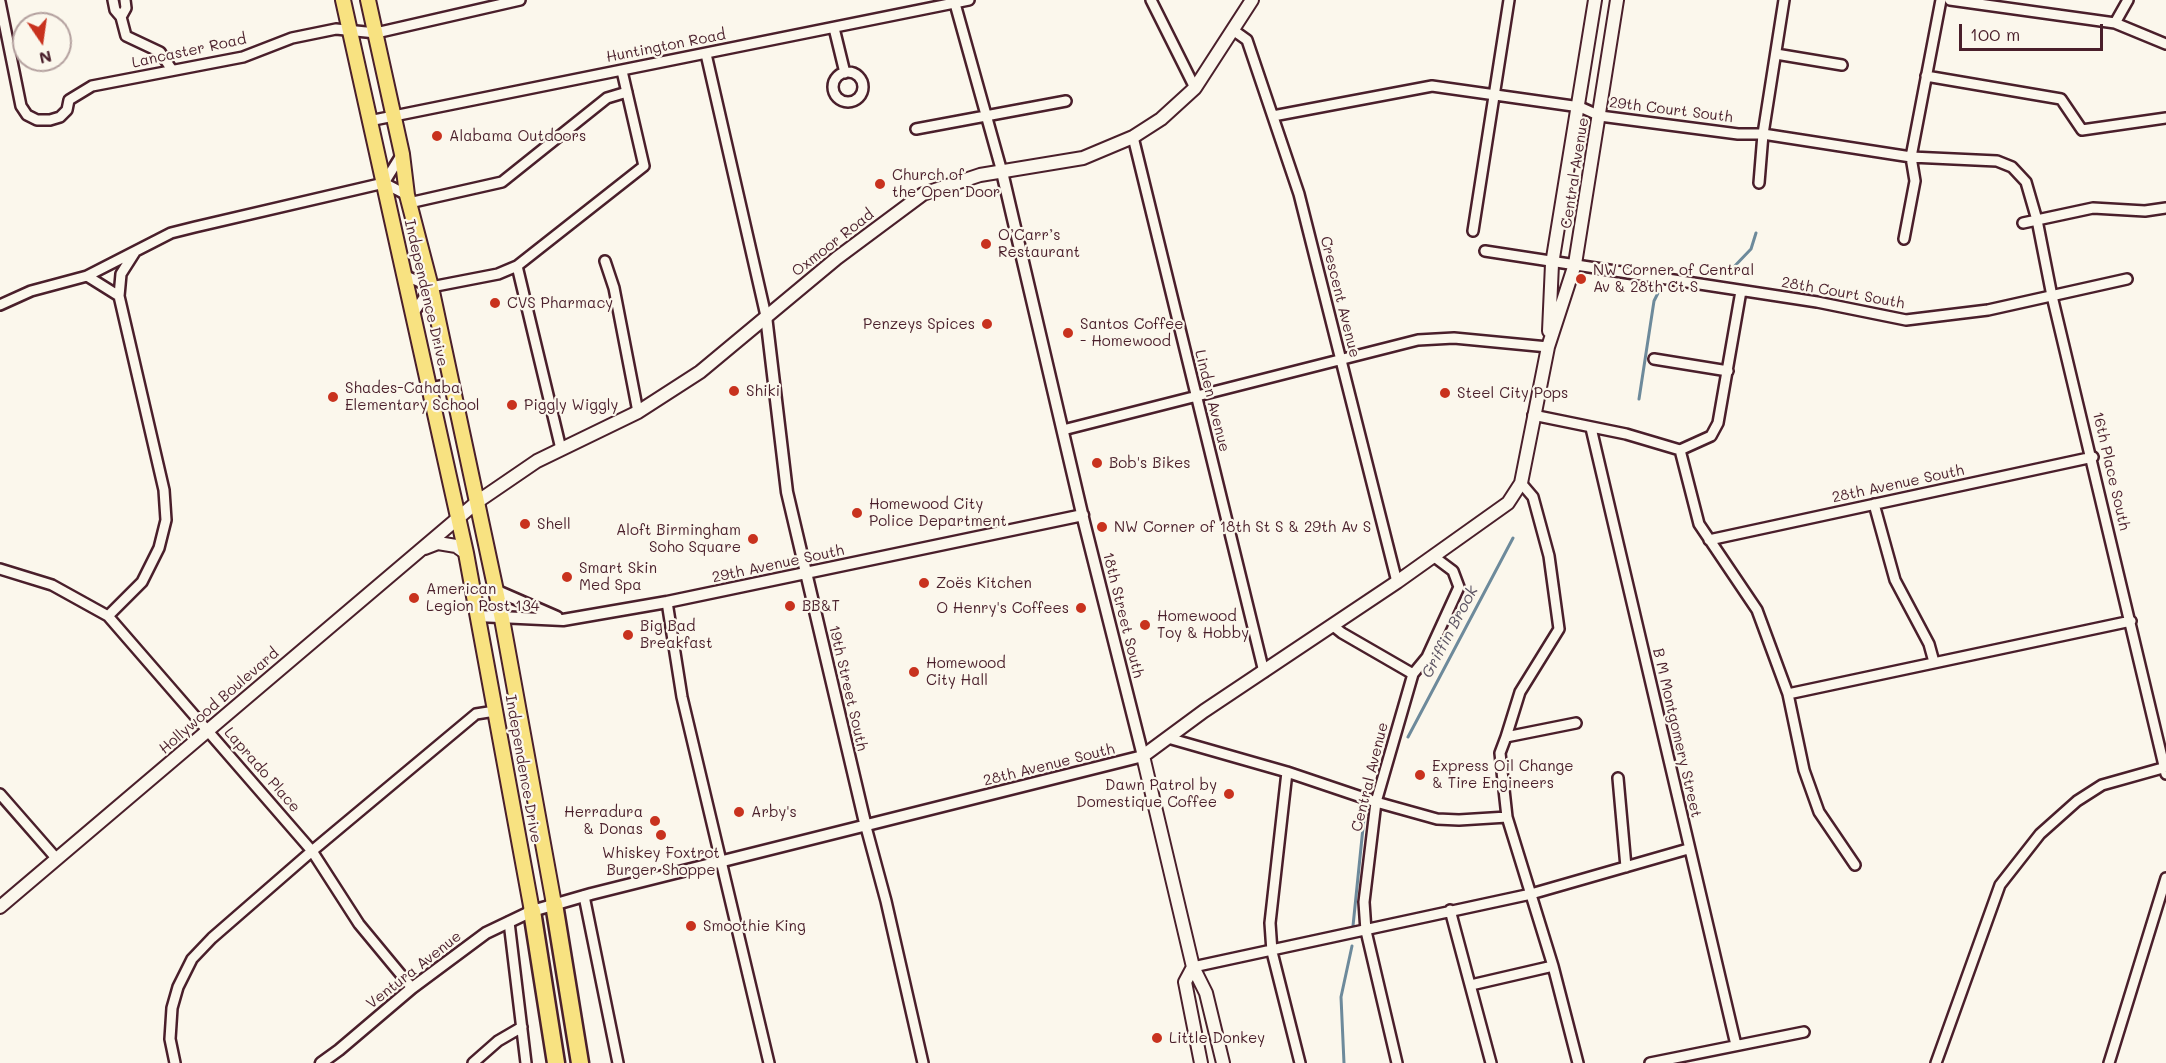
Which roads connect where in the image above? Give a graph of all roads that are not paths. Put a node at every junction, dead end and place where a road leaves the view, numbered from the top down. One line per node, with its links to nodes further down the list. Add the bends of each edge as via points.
1 (113, 0): 18 (street)
2 (125, 0): 18 (street)
3 (344, 0): 21 (main road, Independence Drive)
4 (368, 0): 23 (main road, Independence Drive)
5 (520, 0): 23 (street, Lancaster Road)
6 (969, 0): 17 (street, Huntington Road)
7 (1151, 0): 32 (street)
8 (1252, 0): 22 (main road, Oxmoor Road)
9 (1509, 0): 34 (street)
10 (1595, 0): 36 (main road, Central Avenue)
11 (1617, 0): 39 (main road, Central Avenue)
12 (1784, 0): 26 (street)
13 (1941, 0): 31 (street)
14 (1950, 0): 19 (street)
15 (2128, 0): 19 (street)
16 (0, 2): 28 (street, Lancaster Road, via 21,106 37,120 60,117 69,100 92,86)
17 (955, 2): 20 (street, Huntington Road); 40 (street)
18 (121, 17): 28 (street, via 126,36 160,52)
19 (2115, 23): 24 (street)
20 (834, 28): 25 (street, Huntington Road); 30 (street)
21 (350, 30): 23 (street, Lancaster Road); 28 (street, Lancaster Road, via 292,38 243,57); 42 (main road, Independence Drive)
22 (1233, 30): 32 (main road, Oxmoor Road); 38 (street, Crescent Avenue, via 1246,40)
23 (376, 33): 37 (main road, Independence Drive)
24 (2166, 44)
25 (706, 54): 29 (street, Huntington Road); 73 (street)
26 (1776, 54): 27 (street); 44 (street)
27 (1842, 65)
28 (172, 70)
29 (622, 70): 33 (street); 37 (street, Huntington Road)
30 (845, 73)
31 (1926, 76): 41 (street, via 2061,99 2082,130); 47 (street)
32 (1196, 88): 45 (main road, Oxmoor Road)
33 (627, 92): 52 (street, via 608,98 502,182); 63 (street, via 644,166)
34 (1496, 93): 36 (street, 29th Court South); 38 (street, 29th Court South, via 1432,86); 56 (street)
35 (1066, 101): 40 (street)
36 (1580, 107): 39 (street, 29th Court South); 61 (main road, Central Avenue)
37 (394, 116): 42 (street, Huntington Road); 46 (main road, Independence Drive)
38 (1273, 116): 76 (street, Crescent Avenue, via 1299,194)
39 (1600, 116): 44 (street, 29th Court South); 62 (main road, Central Avenue)
40 (987, 117): 43 (street); 48 (street)
41 (2166, 118)
42 (369, 121): 50 (main road, Independence Drive)
43 (916, 129)
44 (1763, 134): 47 (street, 29th Court South); 51 (street)
45 (1133, 137): 48 (main road, Oxmoor Road, via 1083,158); 80 (street, Linden Avenue)
46 (402, 154): 50 (street); 52 (main road, Independence Drive)
47 (1911, 157): 49 (street, 29th Court South, via 1997,161 2012,167); 57 (street, via 1915,181)
48 (1002, 172): 73 (main road, Oxmoor Road, via 980,175 923,194); 84 (street, 18th Street South)
49 (2026, 182): 54 (street, 16th Place South)
50 (384, 183): 52 (street); 58 (street, via 189,229); 64 (main road, Independence Drive)
51 (1759, 183)
52 (408, 199): 67 (main road, Independence Drive)
53 (2166, 208): 54 (street, via 2093,208)
54 (2037, 220): 55 (street); 70 (street, 16th Place South)
55 (2023, 223)
56 (1473, 231)
57 (1904, 239)
58 (136, 250): 65 (street); 69 (street, via 121,274)
59 (1485, 251): 61 (street, 28th Court South)
60 (605, 261): 81 (street, via 614,288)
61 (1552, 261): 62 (street, 28th Court South); 74 (main road, Central Avenue)
62 (1575, 264): 68 (street, 28th Court South); 74 (main road, Central Avenue)
63 (517, 266): 67 (street, via 498,274); 85 (street)
64 (404, 275): 67 (street); 72 (main road, Independence Drive)
65 (87, 276): 69 (street); 71 (street, via 31,291)
66 (2127, 279): 70 (street, 28th Court South)
67 (431, 287): 72 (street); 78 (main road, Independence Drive)
68 (1741, 291): 70 (street, 28th Court South, via 1906,320 1942,318); 77 (street)
69 (119, 296): 103 (street, via 164,490 166,520 159,548 142,582)
70 (2052, 296): 87 (street, 16th Place South)
71 (0, 305)
72 (413, 314): 79 (main road, Independence Drive)
73 (766, 316): 81 (main road, Oxmoor Road, via 700,372); 99 (street, 19th Street South, via 788,492)
74 (1548, 347): 76 (street, via 1431,339); 82 (main road, Central Avenue)
75 (1654, 359): 77 (street)
76 (1340, 361): 80 (street); 100 (street, Crescent Avenue)
77 (1728, 371): 86 (street, via 1718,423 1711,436)
78 (451, 384): 79 (street); 89 (main road, Independence Drive)
79 (430, 388): 93 (main road, Independence Drive)
80 (1195, 396): 84 (street); 110 (street, Linden Avenue)
81 (638, 412): 85 (main road, Oxmoor Road)
82 (1533, 415): 83 (street); 88 (main road, Central Avenue)
83 (1591, 428): 86 (street); 126 (street, B M Montgomery Street)
84 (1063, 430): 92 (street, 18th Street South)
85 (561, 449): 89 (main road, Oxmoor Road)
86 (1680, 450): 94 (street, via 1700,524)
87 (2092, 457): 91 (street, 28th Avenue South); 107 (street, 16th Place South)
88 (1521, 483): 90 (main road, Central Avenue); 116 (street, via 1533,497 1549,556 1559,629 1520,693)
89 (477, 502): 93 (main road, Oxmoor Road); 101 (main road, Independence Drive)
90 (1508, 503): 97 (main road, 28th Avenue South)
91 (1874, 504): 94 (street, 28th Avenue South); 109 (street, via 1895,580 1929,644)
92 (1083, 515): 99 (street, 29th Avenue South); 118 (street, 18th Street South)
93 (458, 518): 95 (main road, Hollywood Boulevard); 96 (main road, Independence Drive)
94 (1710, 540): 112 (street, via 1757,610)
95 (416, 552): 96 (main road, via 438,543 456,546); 115 (main road, Hollywood Boulevard)
96 (466, 553): 104 (main road, Independence Drive)
97 (1433, 556): 100 (main road, 28th Avenue South); 111 (street, Central Avenue, via 1453,571 1459,587 1427,657)
98 (0, 569): 103 (street, Laprado Place, via 52,585)
99 (807, 573): 102 (street, 29th Avenue South); 125 (street, 19th Street South)
100 (1397, 582): 108 (main road, 28th Avenue South)
101 (495, 590): 105 (main road, Independence Drive); 106 (street)
102 (667, 602): 106 (street, 29th Avenue South); 129 (street, via 682,697)
103 (108, 616): 115 (street, Laprado Place)
104 (478, 616): 105 (street, 29th Avenue South); 113 (main road, Independence Drive)
105 (501, 619): 106 (street, 29th Avenue South); 135 (main road, Independence Drive)
106 (563, 620)
107 (2131, 621): 109 (street); 119 (street, 16th Place South)
108 (1332, 624): 110 (main road, 28th Avenue South); 111 (street)
109 (1934, 662): 112 (street)
110 (1264, 672): 117 (main road, 28th Avenue South)
111 (1413, 674): 123 (street, Central Avenue)
112 (1788, 694): 130 (street, via 1804,770 1819,812)
113 (495, 711): 127 (street, via 476,714); 138 (main road, Independence Drive)
114 (1575, 723): 116 (street)
115 (208, 730): 127 (street, Laprado Place); 128 (main road, Hollywood Boulevard)
116 (1506, 737): 124 (street, via 1500,753)
117 (1168, 738): 118 (main road, 28th Avenue South); 120 (street)
118 (1143, 756): 125 (street, 28th Avenue South); 143 (main road, 18th Street South)
119 (2166, 769): 165 (street, via 2102,785 2077,801 2040,834 2000,885)
120 (1287, 772): 123 (street); 141 (street, via 1270,923)
121 (1618, 778): 131 (street)
122 (0, 794): 128 (street)
123 (1376, 802): 124 (street, via 1437,819); 140 (street, Central Avenue, via 1364,902)
124 (1507, 817): 133 (street)
125 (866, 827): 129 (street, 28th Avenue South); 157 (street, 19th Street South)
126 (1688, 849): 131 (street); 148 (street, B M Montgomery Street)
127 (312, 851): 145 (street, Laprado Place, via 359,924); 149 (street, via 192,959 172,1008 170,1039)
128 (56, 858): 136 (main road, Hollywood Boulevard)
129 (721, 862): 134 (street, 28th Avenue South); 156 (street)
130 (1856, 865)
131 (1626, 867): 133 (street)
132 (2166, 878): 166 (street)
133 (1531, 894): 137 (street); 142 (street)
134 (584, 896): 135 (street, 28th Avenue South); 155 (street)
135 (554, 904): 138 (street, 28th Avenue South); 154 (highway)
136 (0, 907)
137 (1450, 910): 140 (street); 144 (street)
138 (532, 911): 139 (street, Ventura Avenue); 153 (highway)
139 (509, 922): 145 (street, Ventura Avenue, via 486,933); 146 (street)
140 (1366, 931): 141 (street); 161 (street, Central Avenue)
141 (1272, 952): 143 (street); 160 (street)
142 (1553, 966): 144 (street); 163 (street)
143 (1193, 968): 158 (main road, via 1185,982); 159 (main road, 18th Street South, via 1206,993)
144 (1471, 985): 162 (street)
145 (412, 988): 150 (street, Ventura Avenue)
146 (522, 1027): 151 (street); 152 (street)
147 (1804, 1032): 148 (street)
148 (1736, 1045): 164 (street)
149 (175, 1063)
150 (321, 1063)
151 (473, 1063)
152 (526, 1063)
153 (556, 1063)
154 (580, 1063)
155 (618, 1063)
156 (769, 1063)
157 (923, 1063)
158 (1201, 1063)
159 (1223, 1063)
160 (1300, 1063)
161 (1397, 1063)
162 (1491, 1063)
163 (1578, 1063)
164 (1650, 1063)
165 (1936, 1063)
166 (2109, 1063)

